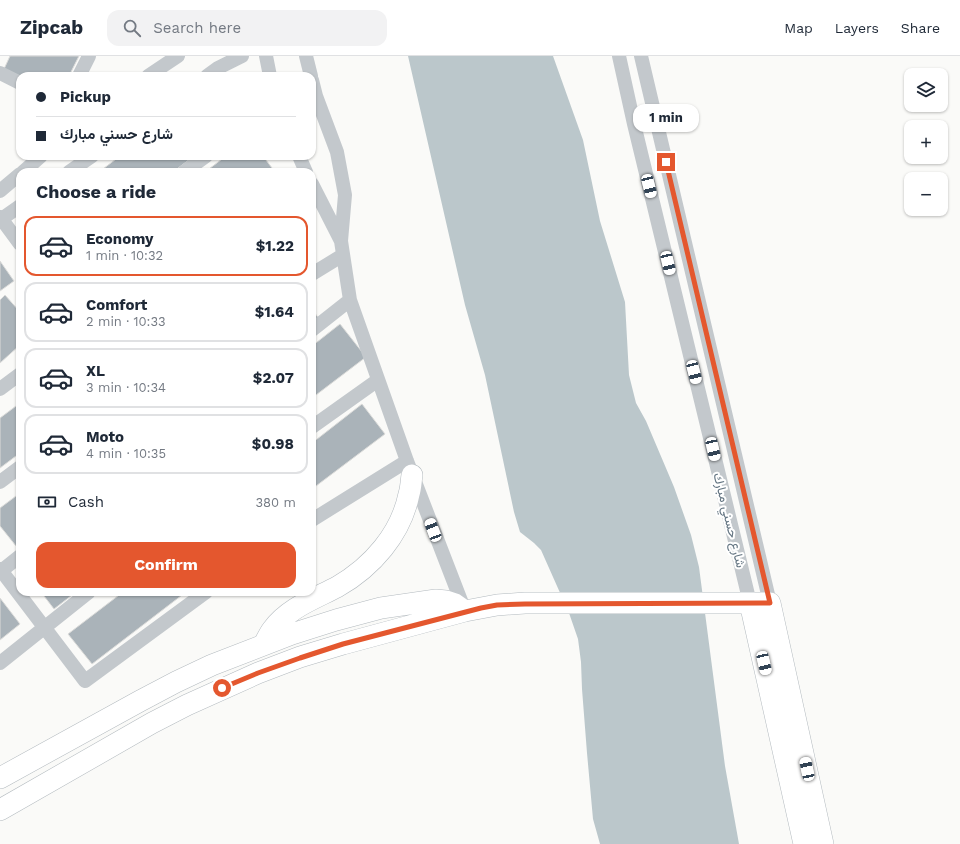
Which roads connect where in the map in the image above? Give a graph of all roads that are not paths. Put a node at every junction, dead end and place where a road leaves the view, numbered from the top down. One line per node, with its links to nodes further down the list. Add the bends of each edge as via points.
1 (89, 56): 8 (street)
2 (178, 56): 9 (street)
3 (242, 56): 10 (street)
4 (266, 56): 11 (street)
5 (306, 56): 12 (street)
6 (619, 56): 47 (street, شارع حسني مبارك)
7 (641, 56): 48 (street, شارع حسني مبارك)
8 (81, 72)
9 (154, 72)
10 (212, 72)
11 (269, 72)
12 (310, 72)
13 (0, 74): 14 (street)
14 (16, 82)
15 (316, 96): 28 (street, via 339,159 345,195)
16 (36, 160): 19 (street)
17 (86, 160): 20 (street)
18 (200, 160): 21 (street)
19 (27, 168)
20 (74, 168)
21 (190, 168)
22 (16, 177): 23 (street)
23 (0, 191)
24 (316, 192): 28 (street)
25 (16, 208): 26 (street)
26 (0, 218): 27 (street)
27 (16, 239)
28 (341, 241): 29 (street)
29 (343, 255): 30 (street); 31 (street)
30 (316, 272)
31 (350, 300): 32 (street); 34 (street)
32 (316, 327)
33 (16, 377): 35 (street)
34 (378, 380): 36 (street); 37 (street)
35 (0, 389)
36 (316, 424)
37 (409, 468): 40 (street); 49 (street); 51 (main road, via 409,495 398,525 385,546 361,571 335,588 307,601 280,621)
38 (16, 470): 39 (street)
39 (0, 482)
40 (316, 518)
41 (16, 559): 42 (street)
42 (0, 571): 43 (street)
43 (16, 591)
44 (20, 596): 50 (street)
45 (84, 596): 50 (street)
46 (201, 596): 50 (street, via 85,681)
47 (750, 603): 48 (main road); 49 (main road, via 525,604 497,605); 55 (main road, شارع حسني مبارك)
48 (770, 603): 56 (main road, شارع حسني مبارك)
49 (465, 611): 51 (main road, via 454,604 436,600 381,608); 54 (main road, via 343,644 229,685 152,723)
50 (44, 627): 52 (street)
51 (264, 644): 53 (main road, via 176,682)
52 (0, 663)
53 (0, 778)
54 (0, 810)
55 (804, 844)
56 (823, 844)

